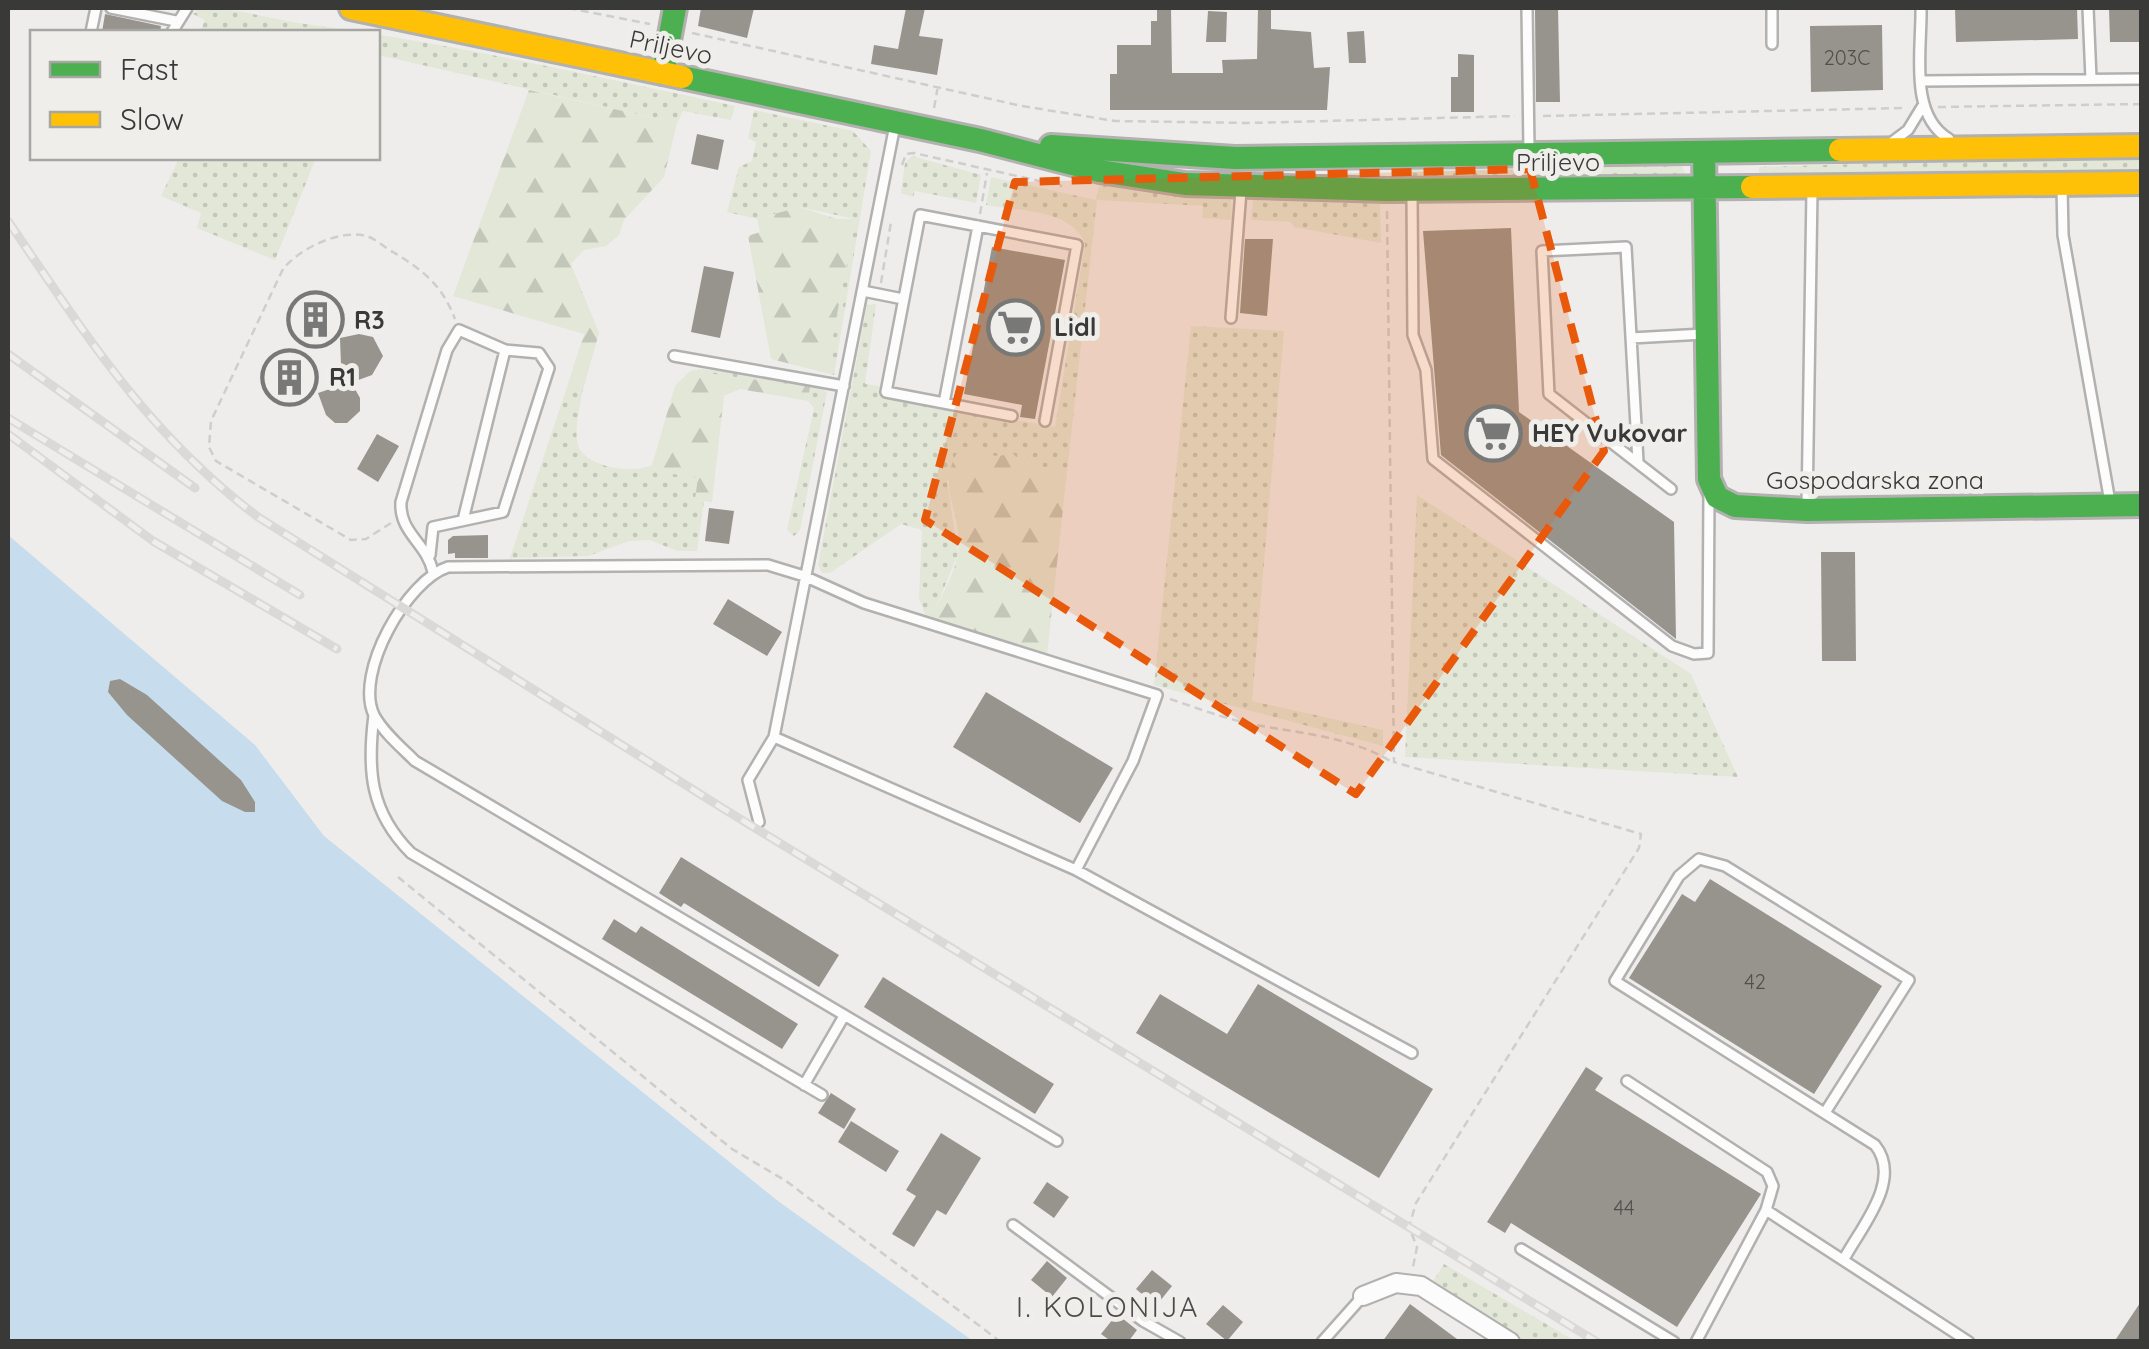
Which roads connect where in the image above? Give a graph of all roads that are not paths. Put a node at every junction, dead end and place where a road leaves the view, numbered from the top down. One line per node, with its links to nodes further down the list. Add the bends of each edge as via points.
1 (111, 8): 9 (lane)
2 (187, 8): 9 (lane)
3 (351, 8): 12 (main road, Priljevo)
4 (1527, 8): 23 (lane)
5 (1772, 8): 11 (lane)
6 (1921, 8): 15 (lane)
7 (2088, 8): 13 (lane)
8 (673, 18): 12 (main road)
9 (176, 21): 10 (lane)
10 (173, 30)
11 (1772, 44)
12 (663, 73): 17 (main road, Priljevo)
13 (2091, 79): 14 (lane); 15 (lane)
14 (2142, 79)
15 (1922, 81): 16 (lane)
16 (1922, 107): 20 (lane, via 1939,133); 21 (lane, via 1908,130)
17 (896, 122): 18 (main road, Priljevo); 31 (lane)
18 (980, 140): 23 (main road, Priljevo, via 1235,158); 27 (main road, Priljevo, via 1100,172)
19 (2142, 146): 20 (main road, Priljevo)
20 (1969, 148): 21 (main road, Priljevo)
21 (1872, 150): 22 (main road, Priljevo)
22 (1704, 152): 23 (main road, Priljevo); 28 (main road)
23 (1530, 155)
24 (2142, 183): 25 (main road, Priljevo)
25 (2062, 184): 26 (main road, Priljevo); 46 (lane, via 2063,234)
26 (1812, 187): 28 (main road, Priljevo); 47 (lane)
27 (1241, 188): 29 (main road, Priljevo); 33 (lane)
28 (1705, 188): 29 (main road, Priljevo); 34 (main road)
29 (1412, 190): 43 (lane, via 1414,335 1426,370 1433,459 1672,646 1694,654 1708,653)
30 (978, 226): 32 (lane, via 920,215); 39 (lane); 41 (lane, via 1078,245)
31 (863, 291): 32 (lane); 38 (lane)
32 (904, 299): 39 (lane, via 886,392)
33 (1231, 318)
34 (1707, 334): 35 (lane); 43 (main road)
35 (1631, 338): 42 (lane); 42 (lane, via 1626,247 1542,250 1549,394)
36 (504, 350): 48 (lane); 48 (lane, via 539,353 549,368 504,512); 49 (lane, via 459,330 447,350 400,516)
37 (674, 356): 38 (lane)
38 (844, 386): 51 (lane)
39 (944, 403): 40 (lane)
40 (1012, 416)
41 (1044, 421)
42 (1638, 462): 44 (lane)
43 (1709, 479): 47 (main road, Gospodarska zona, via 1716,496 1735,506)
44 (1670, 489)
45 (2142, 505): 46 (main road, Gospodarska zona)
46 (2110, 506): 47 (main road, Gospodarska zona)
47 (1808, 510)
48 (463, 520): 49 (lane, via 433,527)
49 (430, 554): 50 (lane)
50 (433, 572): 51 (lane, via 768,565); 52 (lane, via 374,654)
51 (804, 576): 53 (lane); 55 (lane, via 864,603 1157,695 1133,761)
52 (374, 715): 56 (lane, via 416,761); 59 (lane, via 371,788 411,853)
53 (774, 737): 54 (lane, via 748,780); 55 (lane)
54 (759, 822)
55 (1076, 870): 57 (lane)
56 (844, 1016): 59 (lane); 62 (lane)
57 (1412, 1053)
58 (1628, 1082): 63 (lane, via 1767,1172 1773,1186)
59 (804, 1085): 60 (lane)
60 (822, 1095)
61 (1826, 1110): 61 (lane, via 1615,981 1679,876 1699,859 1724,866 1910,980); 66 (lane, via 1884,1156 1882,1191)
62 (1056, 1140)
63 (1766, 1210): 66 (lane); 72 (lane)
64 (1014, 1225): 68 (lane)
65 (1520, 1249): 71 (lane)
66 (1844, 1260): 73 (lane)
67 (1363, 1296): 69 (lane); 70 (street, via 1396,1283 1421,1286)
68 (1180, 1342)
69 (1322, 1342)
70 (1510, 1342)
71 (1674, 1342)
72 (1696, 1342)
73 (1969, 1342)

